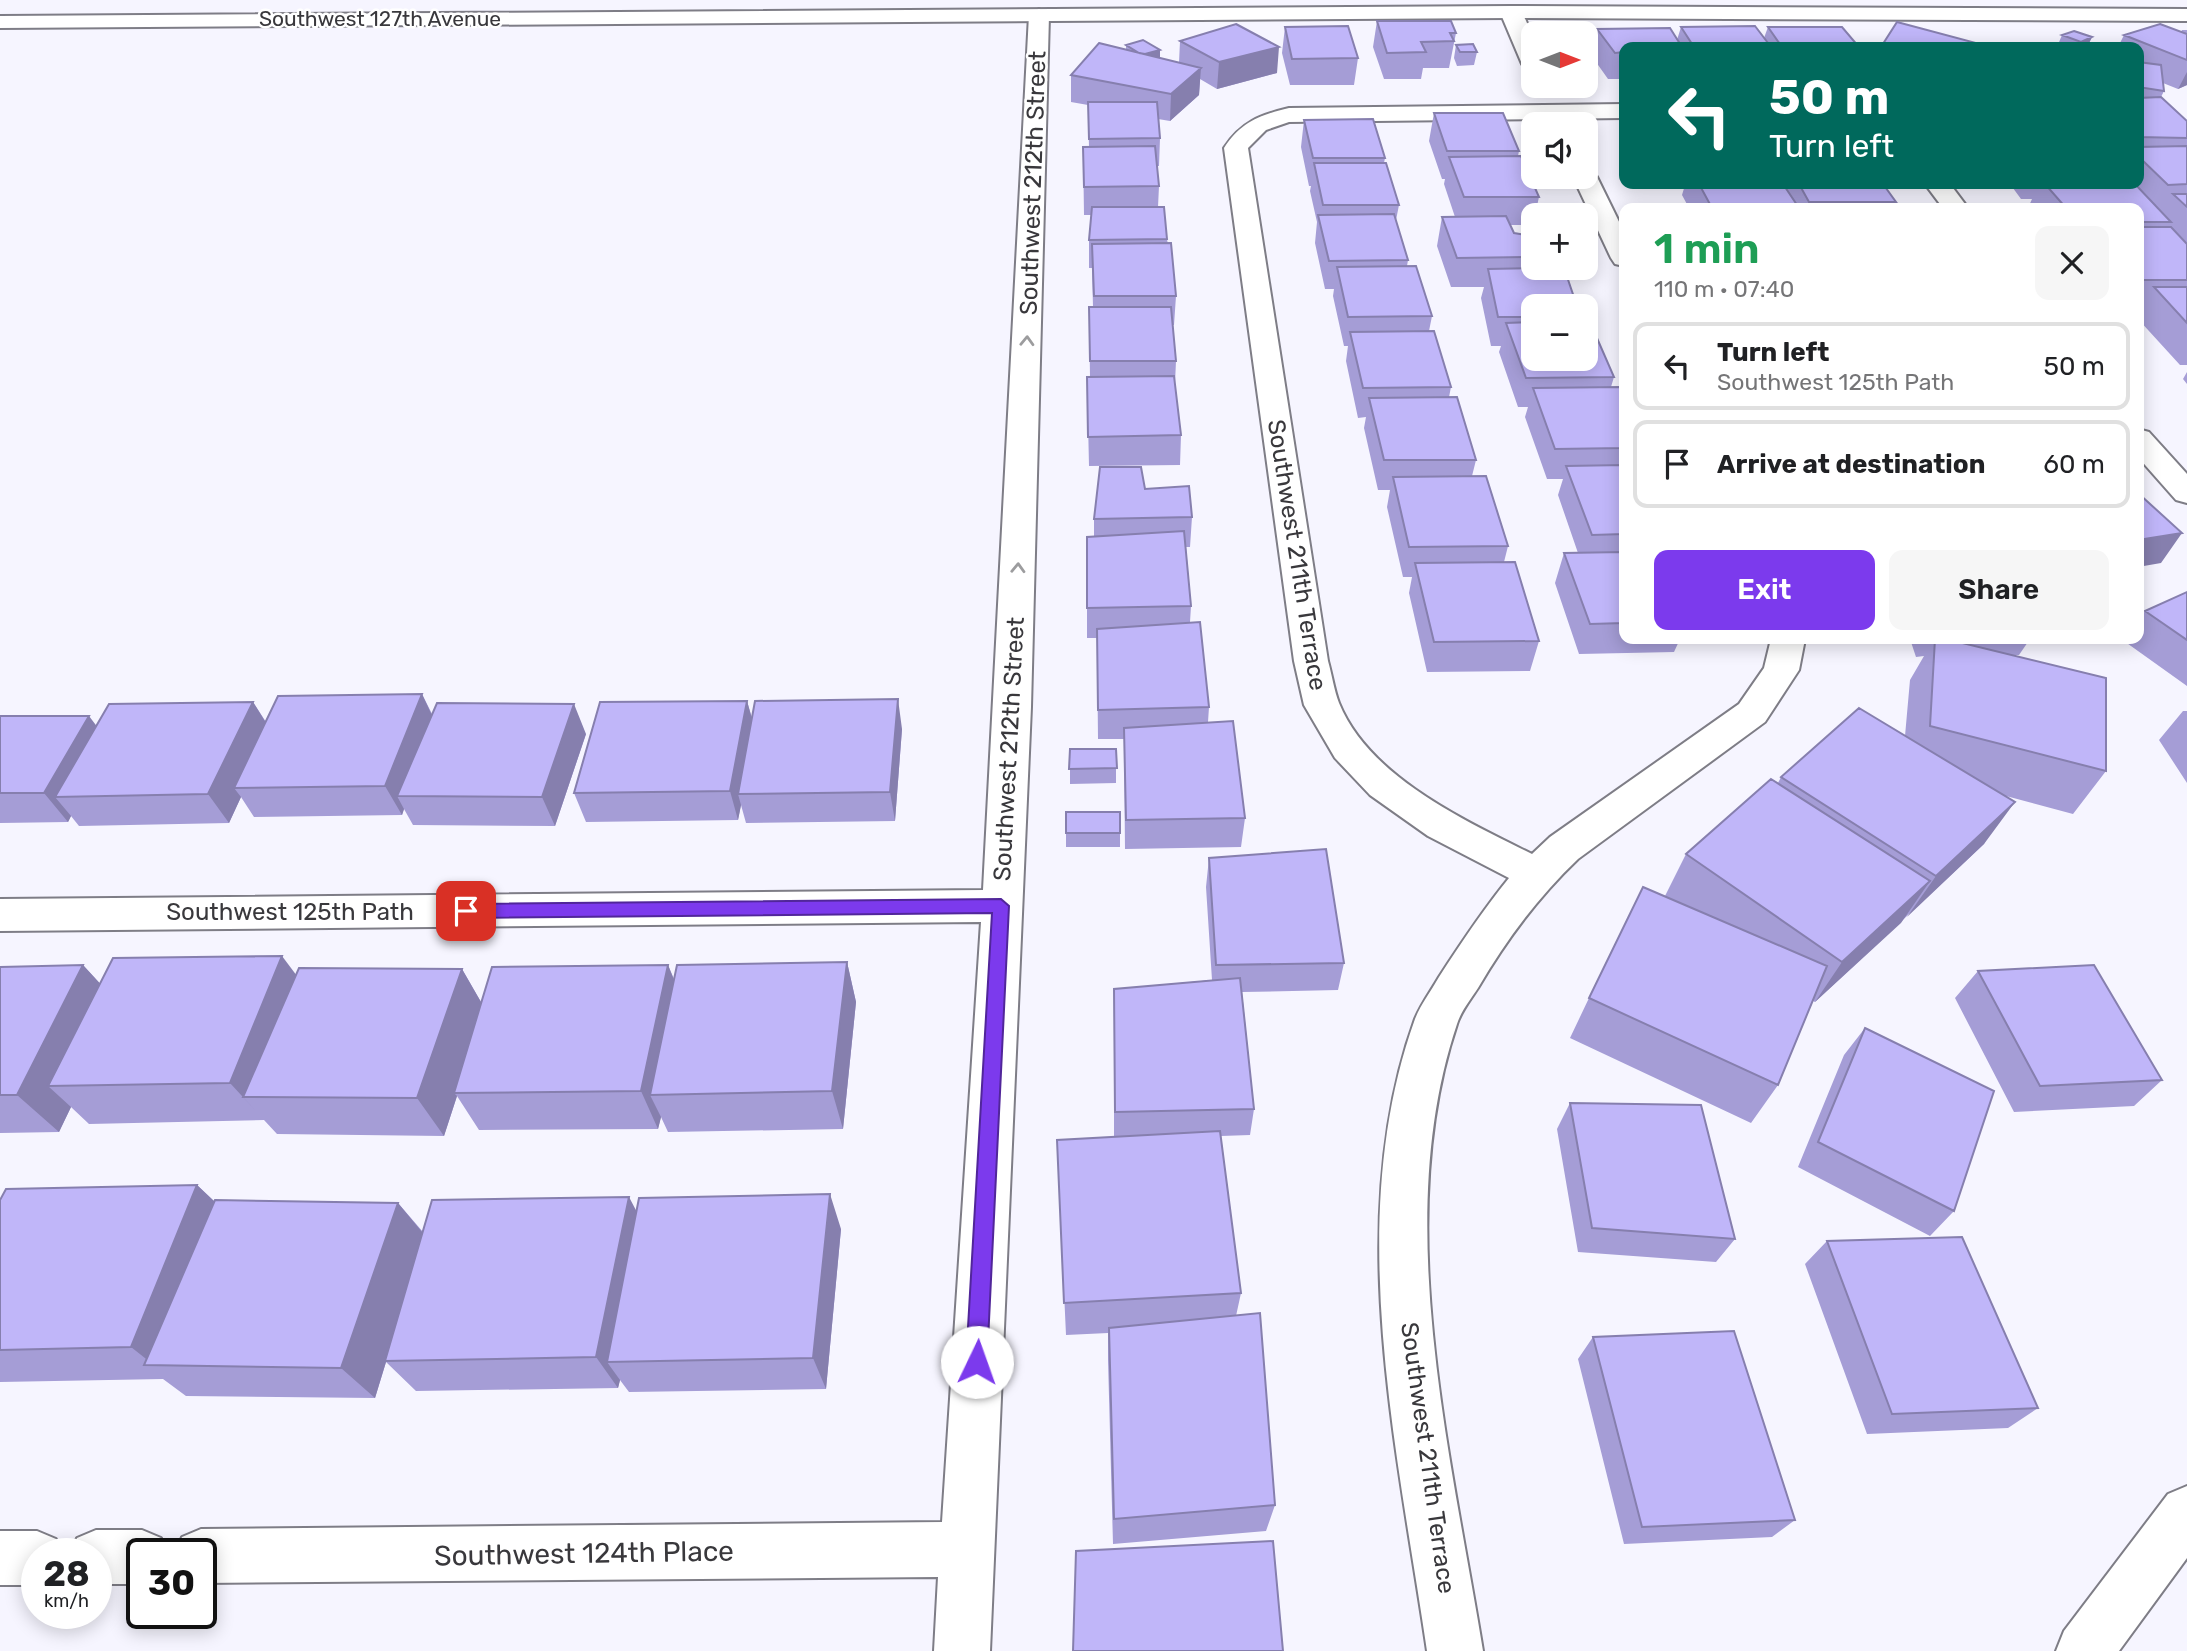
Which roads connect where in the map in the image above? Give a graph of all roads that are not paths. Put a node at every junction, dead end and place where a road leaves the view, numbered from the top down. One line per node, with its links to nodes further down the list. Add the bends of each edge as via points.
1 (1040, 9): 2 (street, Southwest 127th Avenue); 4 (street, Southwest 127th Avenue); 17 (street, Southwest 212th Street, one-way to 1)
2 (1510, 12): 3 (street, Southwest 127th Avenue); 5 (street)
3 (2187, 15)
4 (0, 22)
5 (1521, 37)
6 (1619, 112): 7 (street)
7 (1598, 114)
8 (1521, 117): 16 (street, Southwest 211th Terrace, via 1309,113 1260,123 1241,139 1236,158 1311,661 1322,705 1348,748 1409,806)
9 (1591, 189): 12 (street)
10 (1941, 189): 11 (street)
11 (1952, 203)
12 (1619, 248)
13 (2144, 445): 14 (street)
14 (2187, 493)
15 (1787, 644): 16 (street, via 1781,670 1752,713 1564,848)
16 (1535, 874): 25 (street, Southwest 211th Terrace, via 1489,933 1437,1018 1412,1116 1405,1166 1409,1353)
17 (1001, 906): 18 (street, Southwest 125th Path); 20 (street, Southwest 212th Street)
18 (0, 915)
19 (2187, 1513): 26 (street)
20 (967, 1549): 21 (street, Southwest 124th Place); 24 (street, Southwest 212th Street)
21 (217, 1556)
22 (0, 1558): 23 (street)
23 (21, 1558)
24 (962, 1651)
25 (1455, 1651)
26 (2084, 1651)

